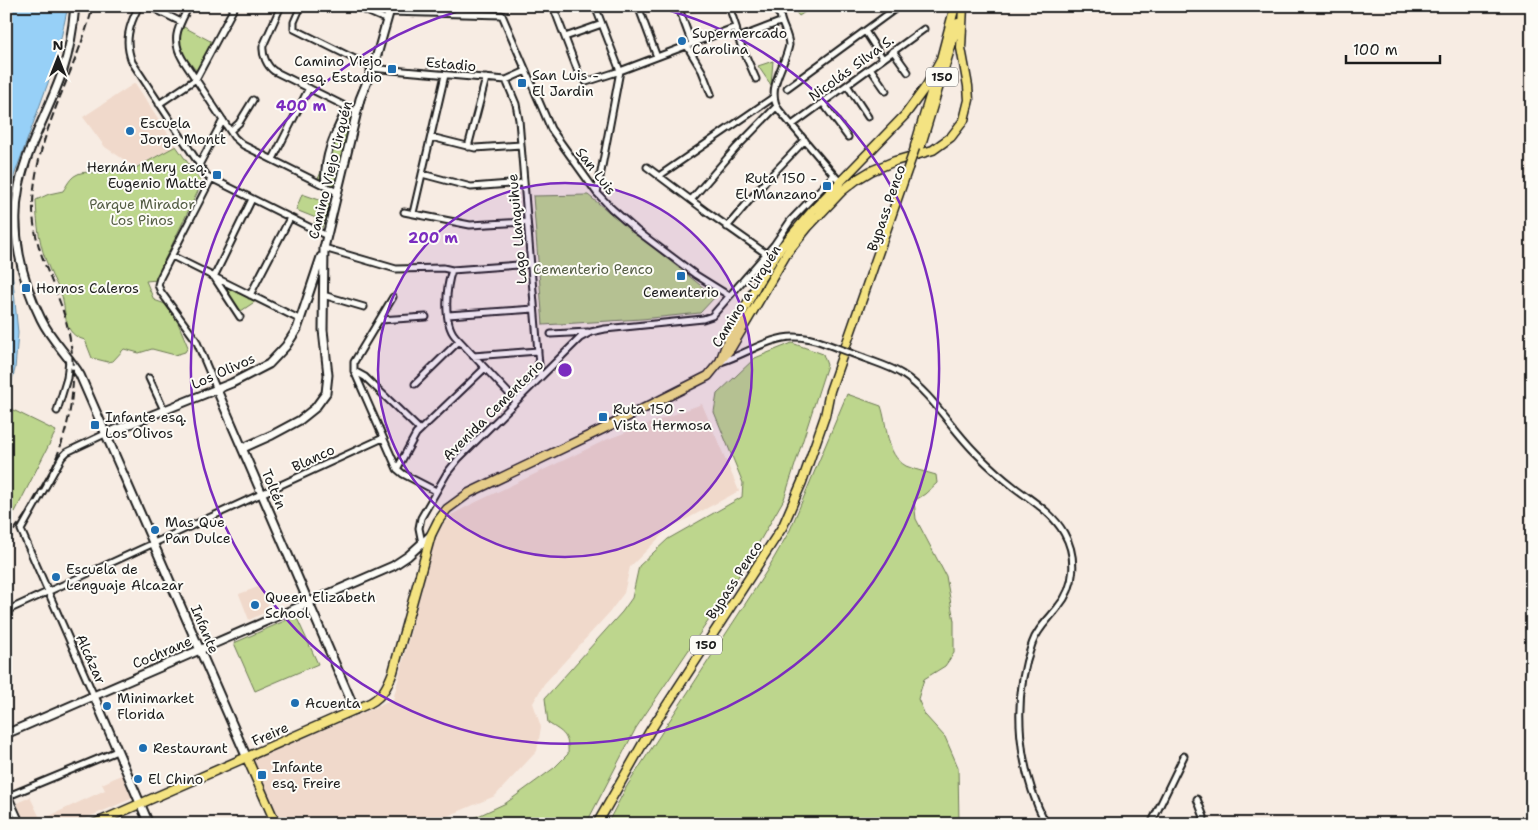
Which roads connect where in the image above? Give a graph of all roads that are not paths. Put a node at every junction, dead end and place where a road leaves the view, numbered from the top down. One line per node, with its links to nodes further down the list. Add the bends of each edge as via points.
1 (75, 6): 113 (street, Infante, via 66,59 28,155 16,204 22,267 41,320)
2 (139, 6): 56 (street, via 129,28 129,52)
3 (149, 6): 23 (street)
4 (189, 6): 23 (street)
5 (235, 6): 44 (street)
6 (280, 6): 49 (street, via 262,50 270,68)
7 (301, 6): 36 (street, via 294,29)
8 (355, 6): 20 (street)
9 (420, 6): 21 (street)
10 (553, 6): 29 (street)
11 (595, 6): 25 (street)
12 (638, 6): 33 (street)
13 (678, 6): 31 (street)
14 (729, 6): 26 (street)
15 (772, 6): 22 (street)
16 (780, 6): 22 (street)
17 (899, 6): 28 (street)
18 (956, 6): 35 (main road, Camino a Lirquén / 150)
19 (962, 6): 69 (main road, Bypass Penco / 150); 114 (main road, Camino a Lirquén, via 961,48 969,93 960,126 938,147 878,167 842,191 787,253 738,338)
20 (389, 13): 21 (street); 36 (street, Camino Viejo Lirquén)
21 (418, 13): 38 (street, San Luis, via 502,15)
22 (779, 14): 24 (street)
23 (181, 22): 44 (street, via 176,36 178,49)
24 (780, 22): 30 (street); 53 (street, via 789,45)
25 (602, 24): 29 (street); 39 (street)
26 (736, 27): 30 (street); 31 (street)
27 (924, 29): 32 (street, Nicolás Silva S.)
28 (865, 31): 34 (street); 50 (street)
29 (565, 37): 42 (street)
30 (738, 38): 45 (street)
31 (689, 45): 33 (street); 52 (street)
32 (893, 51): 34 (street, Nicolás Silva S.); 40 (street)
33 (657, 57): 39 (street)
34 (883, 58): 37 (street, Nicolás Silva S.)
35 (942, 59): 69 (main road, Bypass Penco / 150); 77 (main road, Camino a Lirquén, via 913,105)
36 (373, 68): 41 (street, Estadio); 59 (street, Camino Viejo Lirquén)
37 (870, 68): 48 (street, Nicolás Silva S.); 51 (street)
38 (526, 71): 46 (street, Estadio); 81 (street, San Luis, via 551,129)
39 (620, 72): 47 (street); 81 (street)
40 (908, 72)
41 (445, 75): 43 (street, Estadio); 64 (street)
42 (580, 77)
43 (486, 78): 46 (street, Estadio); 68 (street)
44 (196, 79): 56 (street); 61 (street)
45 (756, 79)
46 (506, 80): 67 (street, Lago Llanquihue, via 517,109)
47 (586, 82)
48 (847, 85): 55 (street, Nicolás Silva S.); 60 (street)
49 (309, 88): 58 (street); 70 (street)
50 (788, 88)
51 (886, 91)
52 (711, 94)
53 (774, 97): 57 (street); 75 (street)
54 (252, 100): 63 (street, via 239,123)
55 (823, 103): 62 (street, Nicolás Silva S.); 65 (street)
56 (159, 104): 71 (street)
57 (777, 106): 62 (street); 83 (street)
58 (347, 107): 59 (street); 79 (street, via 330,145)
59 (357, 112): 80 (street, Camino Viejo Lirquén)
60 (868, 117)
61 (223, 120): 63 (street); 71 (street)
62 (792, 125): 66 (street)
63 (230, 130): 70 (street, via 240,143)
64 (431, 137): 68 (street); 73 (street)
65 (848, 137)
66 (805, 140): 74 (street); 88 (street)
67 (521, 145): 68 (street); 78 (street, Lago Llanquihue)
68 (468, 147)
69 (917, 148): 152 (main road, Bypass Penco / 150, via 833,397 783,526 650,731)
70 (273, 160): 79 (street)
71 (199, 165): 76 (street)
72 (647, 167): 75 (street)
73 (422, 174): 78 (street, via 471,187); 85 (street)
74 (834, 175): 77 (street); 92 (street, Avenida Cementerio, via 791,220)
75 (659, 176): 83 (street)
76 (211, 179): 82 (street); 91 (street)
77 (840, 182): 92 (main road, Camino a Lirquén)
78 (524, 183): 87 (street, Lago Llanquihue)
79 (325, 186): 80 (street)
80 (338, 192): 89 (street, Camino Viejo Lirquén)
81 (597, 192): 99 (street, San Luis, via 636,230)
82 (252, 200): 86 (street); 95 (street)
83 (691, 200): 88 (street)
84 (404, 212): 85 (street)
85 (413, 214): 87 (street, via 470,225)
86 (290, 218): 89 (street); 98 (street)
87 (527, 222): 93 (street, Lago Llanquihue)
88 (727, 227): 92 (street)
89 (327, 236): 90 (street, Camino Viejo Lirquén)
90 (324, 248): 94 (street, via 396,269); 96 (street, Los Olivos); 97 (street, Camino Viejo Lirquén)
91 (172, 256): 95 (street); 120 (street, Toltén, via 158,285 196,340)
92 (770, 256): 99 (street, Avenida Cementerio); 114 (main road, Camino a Lirquén)
93 (531, 264): 94 (street); 102 (street, Lago Llanquihue)
94 (452, 270): 103 (street, via 447,290)
95 (214, 277): 98 (street); 104 (street)
96 (312, 288): 97 (street, via 319,287); 106 (street, Los Olivos)
97 (323, 292): 101 (street); 127 (street, Camino Viejo Lirquén, via 322,330 328,375 324,397 300,420)
98 (250, 295): 106 (street)
99 (728, 295): 108 (street, Avenida Cementerio, via 715,314 706,319)
100 (393, 297): 107 (street)
101 (364, 307)
102 (534, 309): 103 (street); 111 (street, Lago Llanquihue)
103 (448, 315): 110 (street, via 450,330)
104 (240, 317)
105 (426, 317): 107 (street)
106 (301, 320): 120 (street, Los Olivos, via 290,341 269,364)
107 (380, 320): 116 (street, via 354,362)
108 (591, 332): 109 (street, Avenida Cementerio); 117 (street, Avenida Cementerio, via 580,338)
109 (551, 334)
110 (459, 341): 112 (street); 119 (street)
111 (538, 352): 112 (street); 117 (street, Lago Llanquihue)
112 (473, 356): 115 (street)
113 (70, 362): 123 (street); 125 (street, Infante, via 80,375)
114 (719, 363): 132 (main road, Camino a Lirquén, via 700,381 469,493 447,509); 153 (street, bridge, via 778,338 798,336 824,342 895,370 914,384 980,458 1055,520 1069,543 1073,567 1070,586 1061,604 1033,640 1026,665 1020,730 1024,760)
115 (485, 368): 121 (street); 124 (street)
116 (354, 371): 124 (street, via 365,377); 126 (street)
117 (540, 377): 121 (street, Avenida Cementerio)
118 (149, 378): 122 (street)
119 (415, 384)
120 (217, 390): 122 (street, Los Olivos); 127 (street, Toltén)
121 (516, 401): 129 (street, Avenida Cementerio, via 459,458)
122 (164, 410): 125 (street, Los Olivos)
123 (57, 411)
124 (420, 430): 128 (street)
125 (105, 434): 131 (street, Los Olivos, via 67,452 59,461); 133 (street, Infante)
126 (383, 438): 128 (street); 130 (street, Blanco)
127 (243, 448): 130 (street, Toltén)
128 (397, 468): 129 (street)
129 (436, 491): 134 (street, Avenida Cementerio, via 419,523)
130 (262, 494): 133 (street, Blanco); 136 (street, Toltén)
131 (22, 531): 135 (street, Alcázar)
132 (431, 535): 134 (street, Cochrane); 140 (main road, Freire, via 388,684 374,701)
133 (154, 543): 135 (street, Blanco); 138 (street, Infante)
134 (422, 543): 136 (street, Cochrane, via 393,566)
135 (48, 592): 137 (street, Blanco); 139 (street, Alcázar)
136 (309, 603): 138 (street, Cochrane); 140 (street, Toltén)
137 (6, 611)
138 (200, 650): 139 (street, Cochrane); 144 (street, Infante)
139 (94, 696): 141 (street, Cochrane); 142 (street, Alcázar)
140 (355, 710): 144 (main road, Freire)
141 (6, 734)
142 (118, 751): 145 (street); 147 (street, Alcázar)
143 (1184, 756): 154 (street)
144 (248, 758): 147 (main road, Freire); 151 (main road, Infante)
145 (7, 795): 148 (street)
146 (1197, 799): 155 (street, via 1204,817)
147 (140, 804): 149 (main road, Freire); 150 (street, Alcázar)
148 (21, 824)
149 (94, 824)
150 (149, 824)
151 (276, 824)
152 (597, 824)
153 (1046, 824)
154 (1151, 824)
155 (1203, 824)

